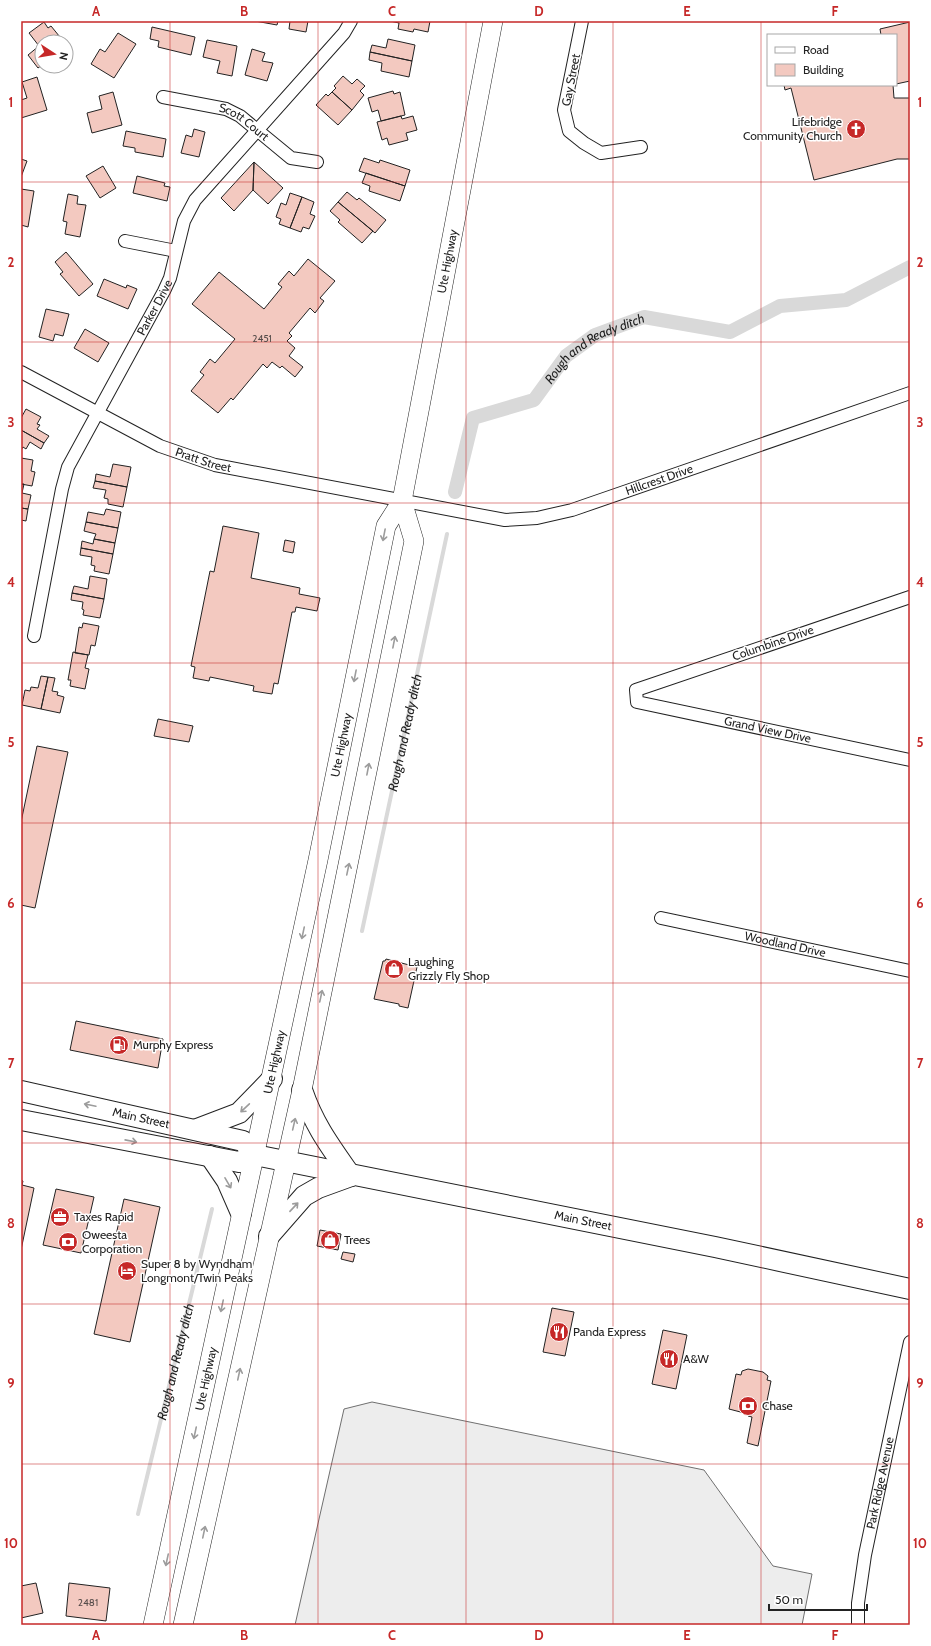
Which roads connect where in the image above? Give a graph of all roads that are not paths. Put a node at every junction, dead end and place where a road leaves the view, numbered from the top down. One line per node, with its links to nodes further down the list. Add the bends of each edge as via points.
1 (351, 21): 5 (street, Parker Drive, via 344,33)
2 (493, 21): 13 (main road, Ute Highway)
3 (582, 21): 6 (street, Gay Street, via 564,110 568,130 601,153)
4 (163, 97): 5 (street, Scott Court, via 226,109 240,116)
5 (257, 131): 7 (street, Scott Court, via 290,158); 9 (street, Parker Drive, via 195,200 184,221)
6 (641, 147)
7 (317, 162)
8 (125, 241): 9 (street)
9 (176, 251): 12 (street, Parker Drive, via 170,278 164,291)
10 (21, 372): 12 (street, Pratt Street)
11 (910, 392): 13 (street, Hillcrest Drive, via 572,510 537,518 505,520)
12 (97, 413): 13 (street, Pratt Street, via 160,446 215,465); 15 (street, Parker Drive, via 68,467)
13 (402, 501): 20 (main road, Ute Highway, one-way to 20, via 386,526); 22 (main road, Ute Highway, one-way to 13, via 414,541)
14 (910, 597): 16 (street, Columbine Drive)
15 (34, 636)
16 (636, 690): 17 (street, Grand View Drive, via 637,702)
17 (910, 760)
18 (661, 918): 19 (street, Woodland Drive)
19 (910, 971)
20 (272, 1079): 24 (highway, one-way to 24, via 240,1113); 25 (main road, Ute Highway)
21 (21, 1090): 24 (highway, Main Street, one-way to 21)
22 (302, 1090): 27 (main road, Ute Highway, one-way to 22); 28 (highway, via 319,1130)
23 (21, 1120): 26 (highway, Main Street, one-way to 26)
24 (197, 1129): 25 (highway, Main Street, via 243,1141)
25 (256, 1155): 26 (highway, Main Street, via 239,1162); 27 (highway, Main Street); 29 (main road, Ute Highway)
26 (210, 1156): 29 (highway, one-way to 29, via 227,1181)
27 (286, 1162): 28 (highway, Main Street); 30 (main road, Ute Highway)
28 (351, 1176): 30 (highway, one-way to 28, via 304,1196); 31 (highway, Main Street, via 715,1247)
29 (241, 1213): 33 (main road, Ute Highway, one-way to 33)
30 (269, 1236): 34 (main road, Ute Highway, one-way to 30)
31 (910, 1289)
32 (910, 1342): 35 (street, Park Ridge Avenue, via 866,1555 858,1603)
33 (153, 1625)
34 (183, 1625)
35 (858, 1625)

